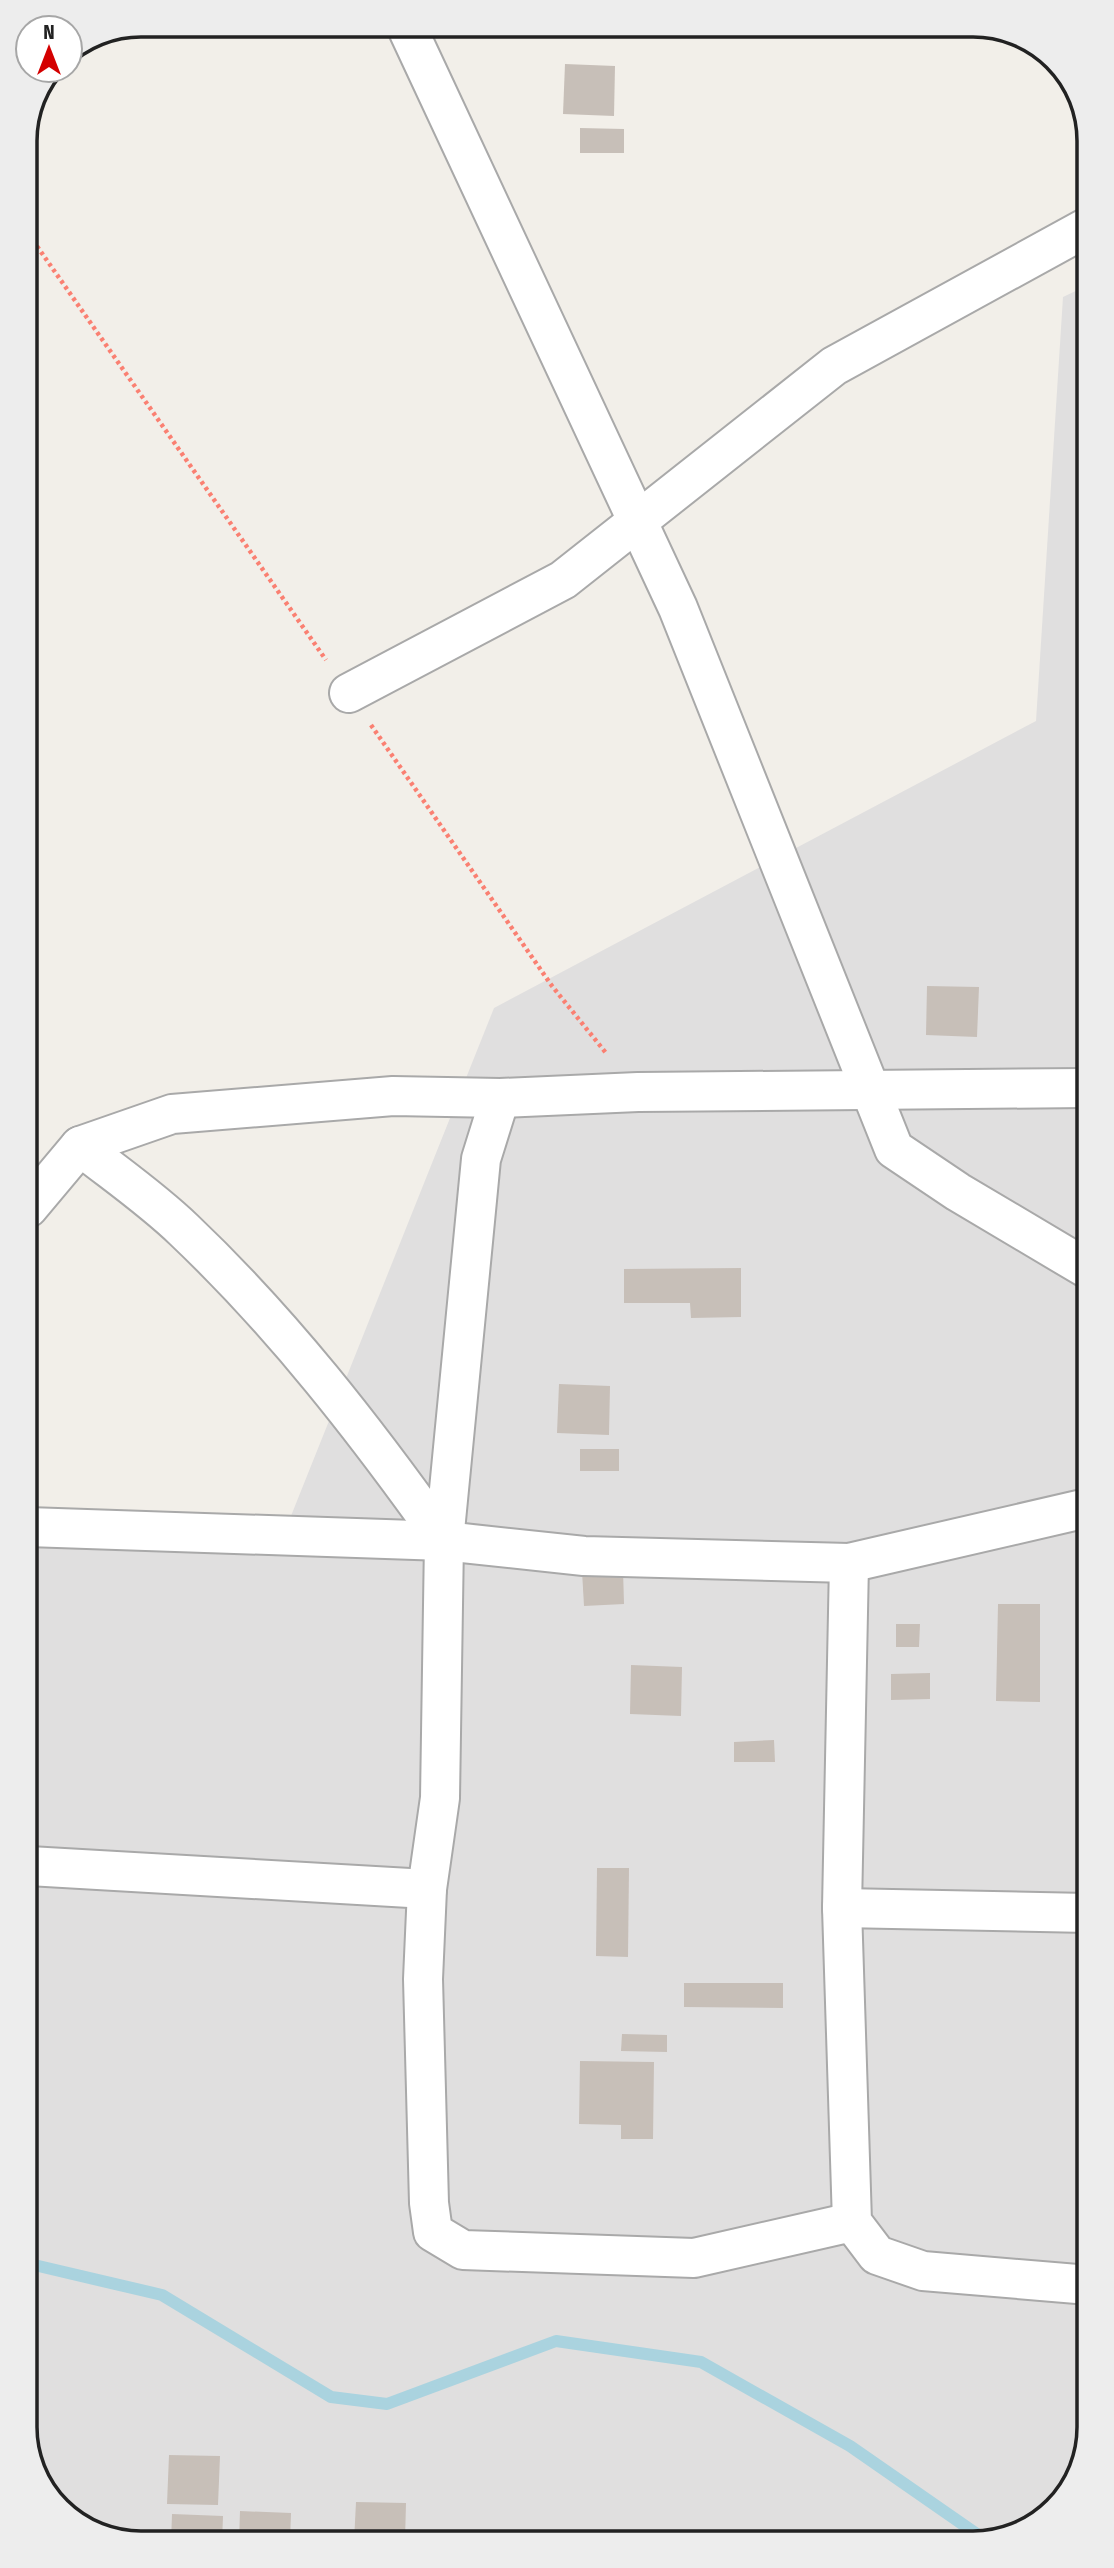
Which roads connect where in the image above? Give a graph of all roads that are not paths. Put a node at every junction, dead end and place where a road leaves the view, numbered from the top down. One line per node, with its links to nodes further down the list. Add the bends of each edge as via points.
1 (411, 37): 3 (street)
2 (1077, 233): 3 (street, via 834,366)
3 (637, 521): 4 (street, via 563,580); 6 (street, via 678,608)
4 (349, 694)
5 (1077, 1088): 6 (street)
6 (870, 1092): 7 (street, via 638,1092); 10 (street, via 894,1149)
7 (500, 1098): 8 (street, via 393,1096 173,1114); 13 (street, via 481,1159)
8 (80, 1146): 9 (street); 13 (street, via 183,1229 296,1348 385,1458)
9 (37, 1196)
10 (1077, 1263)
11 (1077, 1510): 14 (street)
12 (37, 1527): 13 (street)
13 (444, 1541): 14 (street, via 584,1556); 16 (street, via 440,1798)
14 (849, 1563): 17 (street)
15 (37, 1867): 16 (street)
16 (427, 1889): 19 (street, via 424,1979 433,2232 463,2250 694,2258)
17 (842, 1908): 18 (street); 19 (street)
18 (1077, 1913)
19 (852, 2222): 20 (street, via 877,2255 923,2271)
20 (1077, 2284)

